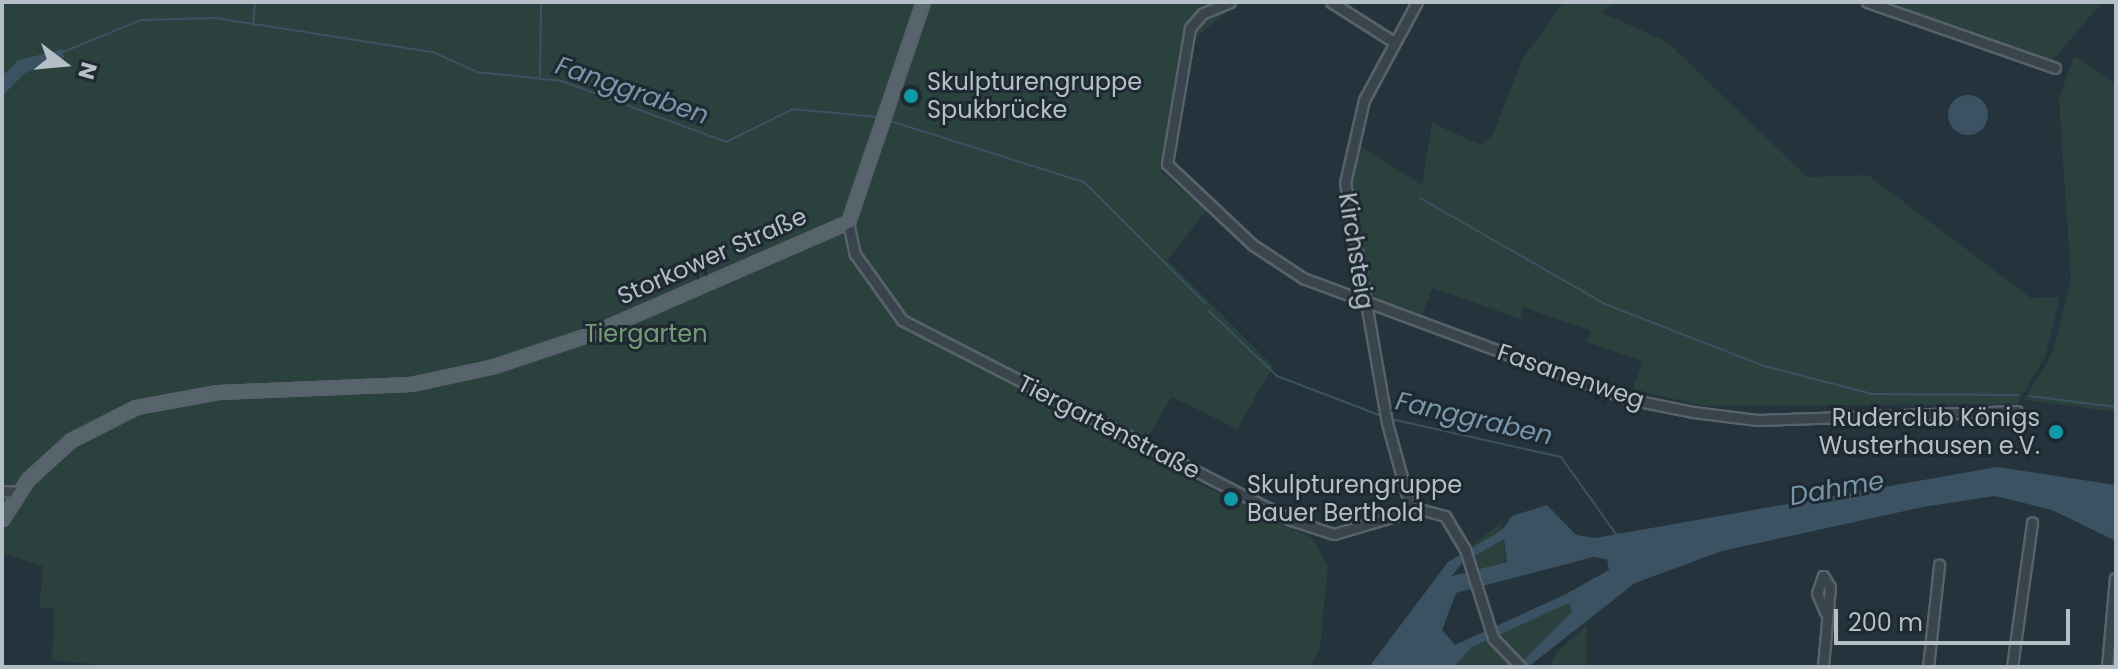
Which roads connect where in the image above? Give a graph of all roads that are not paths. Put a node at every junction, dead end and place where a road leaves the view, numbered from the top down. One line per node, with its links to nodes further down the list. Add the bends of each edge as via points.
1 (923, 2): 8 (main road)
2 (1230, 2): 9 (street, Fasanenweg, via 1202,14 1190,28 1169,142 1172,174 1253,245)
3 (1331, 2): 6 (street)
4 (1417, 2): 6 (street, Kirchsteig)
5 (1867, 2): 7 (street)
6 (1394, 42): 9 (street, Kirchsteig, via 1364,100 1346,162)
7 (2055, 68)
8 (848, 222): 12 (main road, Storkower Straße, via 590,334 494,366 411,384 218,392 136,407 86,429); 13 (street, Tiergartenstraße, via 855,254 902,320 1166,457 1322,533 1349,533)
9 (1364, 305): 10 (street, Fasanenweg, via 1628,399 1693,412 1758,420); 13 (street, Kirchsteig)
10 (2017, 411)
11 (2, 491): 12 (street)
12 (19, 492): 14 (main road, Storkower Straße)
13 (1411, 510): 19 (street, via 1445,516 1469,560 1491,634)
14 (2, 519)
15 (2032, 522): 22 (street)
16 (1939, 565): 21 (street)
17 (2115, 578): 23 (street)
18 (1825, 612): 20 (street)
19 (1519, 665)
20 (1823, 667)
21 (1928, 667)
22 (2012, 667)
23 (2107, 667)

